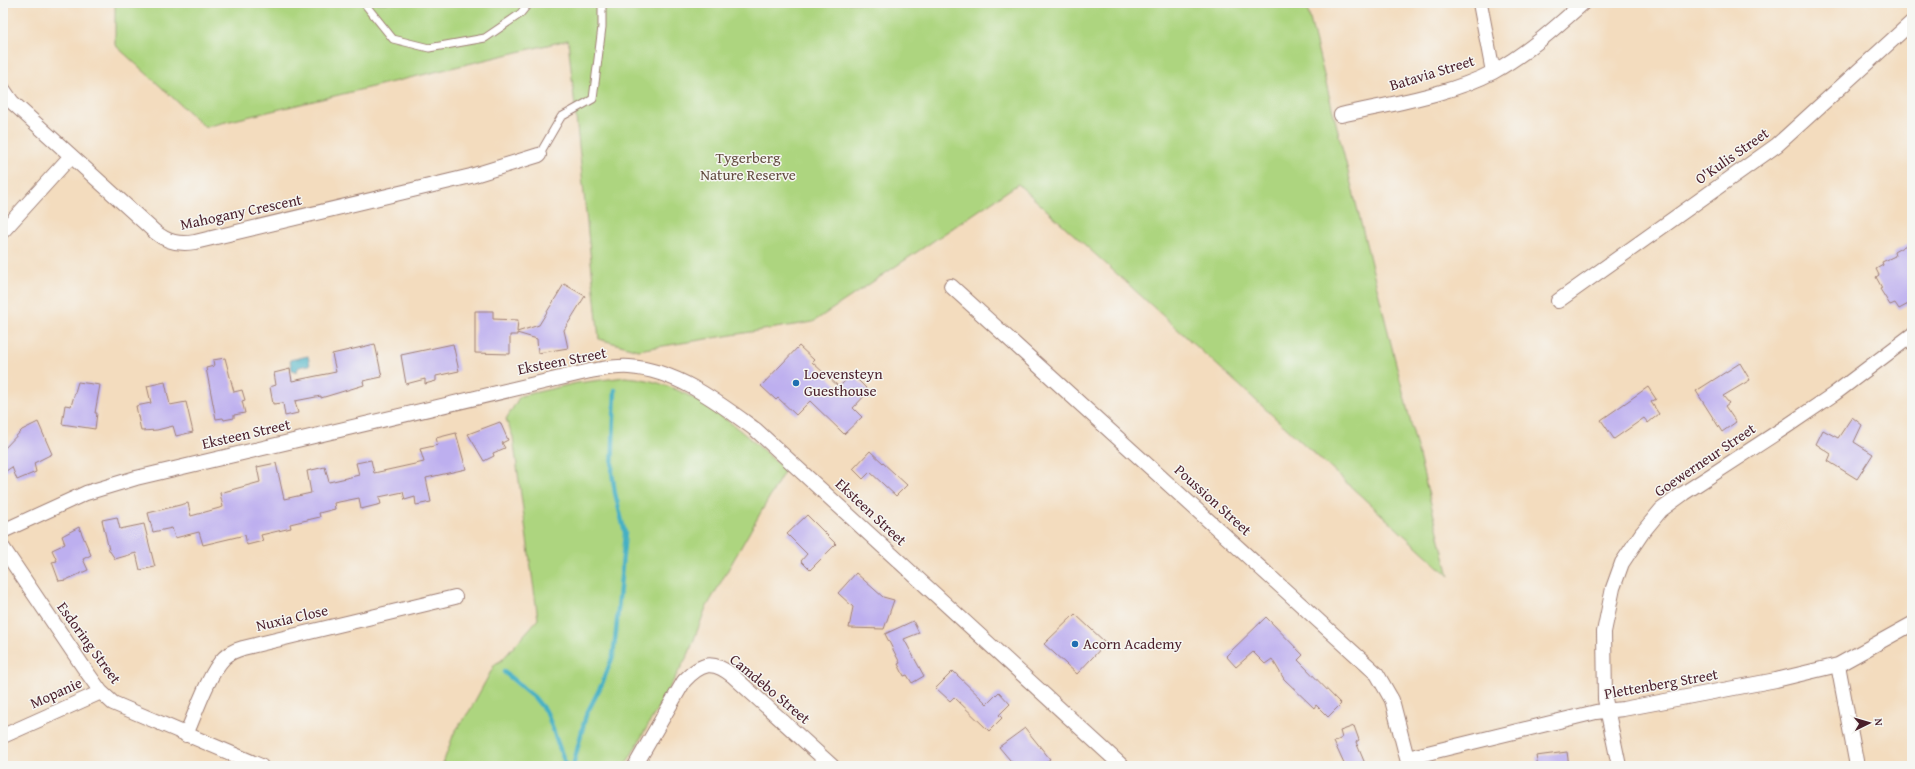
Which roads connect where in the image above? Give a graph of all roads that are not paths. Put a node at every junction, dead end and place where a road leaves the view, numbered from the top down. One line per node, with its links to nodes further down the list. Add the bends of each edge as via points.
1 (364, 3): 2 (lane, via 393,39 429,48 485,38 520,14)
2 (529, 3)
3 (602, 3): 10 (lane, via 594,99 561,117)
4 (1480, 3): 7 (street)
5 (1583, 3): 7 (street, Batavia Street, via 1526,51)
6 (1912, 22): 14 (street, O'Kulis Street, via 1777,145)
7 (1493, 72): 9 (street, Batavia Street, via 1438,92)
8 (3, 89): 11 (street, Mahogany Crescent, via 12,102)
9 (1341, 115)
10 (539, 155): 11 (street, Mahogany Crescent, via 471,176 187,243 172,242 161,236)
11 (71, 156): 12 (street)
12 (3, 231)
13 (951, 286): 25 (street, Poussion Street, via 1377,674 1392,700)
14 (1558, 301)
15 (1912, 335): 22 (street, Goewerneur Street, via 1811,410 1678,497 1661,510 1642,533 1622,563 1607,612 1603,662)
16 (3, 531): 29 (street, Eksteen Street, via 86,493 136,478 590,371 629,367 655,372 682,382 756,430)
17 (3, 548): 21 (street, Esdoring Street)
18 (455, 597): 23 (street, Nuxia Close, via 232,652 216,669)
19 (1912, 624): 20 (street, Plettenberg Street)
20 (1838, 665): 22 (street, Plettenberg Street, via 1776,680); 31 (street)
21 (101, 692): 23 (street, Esdoring Street, via 114,703); 24 (street, Mopanie)
22 (1608, 711): 25 (street, Plettenberg Street); 30 (street, Goewerneur Street)
23 (186, 735): 26 (street, Esdoring Street)
24 (3, 736)
25 (1408, 762)
26 (261, 766)
27 (635, 766): 28 (street, Camdebo Street, via 684,681 695,669 713,665 722,667 734,676)
28 (832, 766)
29 (1122, 766)
30 (1619, 766)
31 (1856, 766)

